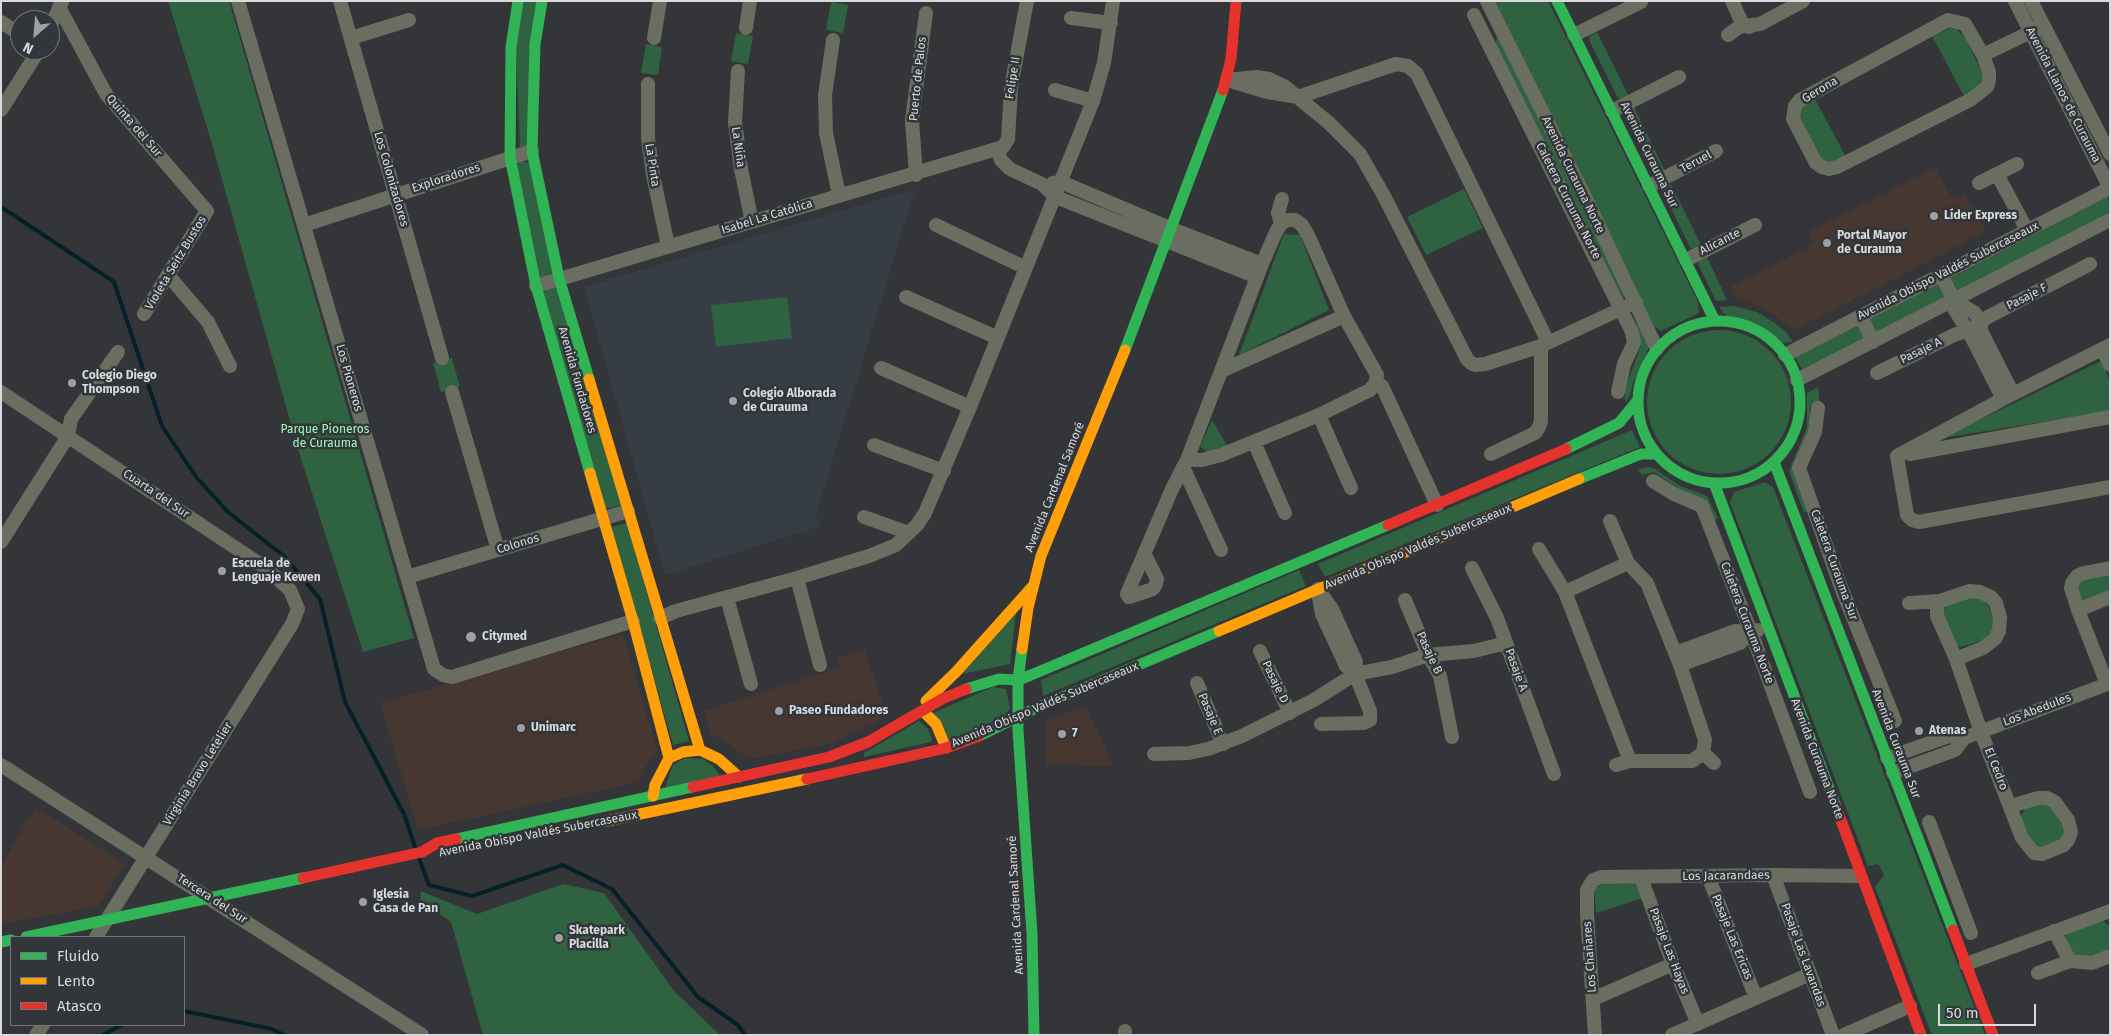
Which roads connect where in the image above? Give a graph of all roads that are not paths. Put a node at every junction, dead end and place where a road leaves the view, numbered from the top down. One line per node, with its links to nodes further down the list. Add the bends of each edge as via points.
1 (238, 1): 68 (street, Los Pioneros)
2 (340, 1): 30 (street, Los Colonizadores)
3 (518, 1): 49 (street, Avenida Fundadores, via 511,47)
4 (542, 1): 46 (street, Avenida Fundadores, via 535,44)
5 (660, 1): 31 (street)
6 (750, 1): 26 (street)
7 (1027, 1): 45 (street, Felipe II, via 1011,87 1008,139)
8 (1112, 1): 23 (street)
9 (1236, 1): 38 (street, Avenida Cardenal Samoré)
10 (1487, 1): 20 (street, Avenida Curauma Norte)
11 (1557, 1): 28 (street, Avenida Curauma Sur)
12 (1732, 1): 25 (street, via 1742,22)
13 (1803, 1): 25 (street)
14 (2016, 1): 27 (street, Avenida Llanos de Curauma)
15 (2031, 1): 24 (street, Avenida Llanos de Curauma)
16 (1641, 2): 28 (street)
17 (61, 4): 62 (street, Quinta del Sur, via 106,94)
18 (926, 13): 52 (street, Puerto de Palos, via 912,120)
19 (1474, 15): 33 (street, Caletera Curauma Norte)
20 (1495, 17): 33 (street); 83 (street, Avenida Curauma Norte)
21 (1071, 18): 23 (street)
22 (409, 20): 30 (street)
23 (1111, 23): 42 (street)
24 (2044, 26): 27 (street); 48 (street, Avenida Llanos de Curauma)
25 (1749, 27): 29 (street, via 1739,27)
26 (746, 28)
27 (2031, 32): 34 (street); 57 (street, Avenida Llanos de Curauma)
28 (1574, 35): 44 (street, Avenida Curauma Sur)
29 (1728, 35)
30 (351, 38): 58 (street, Los Colonizadores)
31 (654, 38)
32 (833, 40): 59 (street, via 824,95 826,133)
33 (1489, 45): 84 (street, Caletera Curauma Norte)
34 (1983, 55): 34 (street, Gerona, via 1965,24 1948,20 1800,100 1795,106 1793,119 1816,163 1828,169 1837,167 1979,94 1989,80)
35 (33, 60): 43 (street)
36 (738, 71): 64 (street, La Niña, via 735,122)
37 (1678, 77): 44 (street)
38 (1227, 80): 41 (street, via 1269,79); 70 (street, Avenida Cardenal Samoré)
39 (648, 84): 71 (street, La Pinta, via 652,175)
40 (1055, 90): 42 (street)
41 (1298, 97): 93 (street, via 1360,154 1467,359 1480,365); 93 (street, via 1396,64 1408,66 1417,74)
42 (1093, 101): 53 (street)
43 (1, 110)
44 (1612, 111): 56 (street, Avenida Curauma Sur)
45 (998, 150): 52 (street, Isabel La Católica); 55 (street, via 1000,160 1010,169)
46 (532, 152): 49 (street, Exploradores); 78 (street, Avenida Fundadores)
47 (1716, 152): 56 (street, Teruel)
48 (2110, 154)
49 (510, 157): 58 (street, Exploradores); 80 (street, Avenida Fundadores)
50 (2017, 164): 51 (street)
51 (1997, 174): 54 (street); 69 (street)
52 (916, 175): 59 (street, Isabel La Católica)
53 (1062, 182): 55 (street); 60 (street); 70 (street)
54 (1978, 183)
55 (1042, 184): 60 (street)
56 (1649, 186): 72 (street, Avenida Curauma Sur)
57 (2110, 188): 69 (street, Avenida Obispo Valdés Subercaseaux)
58 (395, 195): 68 (street, Exploradores); 98 (street, Los Colonizadores)
59 (839, 195): 64 (street, Isabel La Católica)
60 (1056, 197): 70 (street); 75 (street)
61 (1282, 199): 66 (street, via 1278,213)
62 (207, 211): 76 (street, Violeta Seitz Bustos)
63 (2110, 220): 82 (street)
64 (752, 222): 71 (street, Isabel La Católica)
65 (936, 224): 75 (street)
66 (1281, 224): 73 (street); 86 (street, via 1295,220 1302,225)
67 (1754, 224): 72 (street, Alicante)
68 (304, 225): 148 (street, Los Pioneros)
69 (2027, 230): 77 (street, Avenida Obispo Valdés Subercaseaux)
70 (1170, 236): 73 (street); 79 (street); 151 (street, Avenida Cardenal Samoré, via 1051,528)
71 (668, 246): 78 (street, Isabel La Católica)
72 (1686, 260): 88 (street, Avenida Curauma Sur)
73 (1262, 264): 79 (street)
74 (2090, 264): 89 (street, Pasaje F, via 1986,318)
75 (1026, 268): 91 (street)
76 (168, 275): 85 (street, Violeta Seitz Bustos); 100 (street, via 208,322)
77 (1941, 275): 82 (street); 87 (street, Avenida Obispo Valdés Subercaseaux)
78 (560, 278): 80 (street, Isabel La Católica); 129 (street, Avenida Fundadores)
79 (1256, 278): 102 (street)
80 (536, 286): 133 (street, Avenida Fundadores)
81 (906, 297): 91 (street)
82 (1952, 301): 89 (street, via 1975,313); 90 (street); 92 (street)
83 (1636, 302): 84 (street); 95 (street, Avenida Curauma Norte)
84 (1622, 309): 93 (street); 108 (street, Caletera Curauma Norte, via 1634,343)
85 (144, 314)
86 (1344, 316): 102 (street); 105 (street, via 1376,375)
87 (1861, 316): 92 (street); 97 (street, Avenida Obispo Valdés Subercaseaux)
88 (1715, 321): 95 (street, via 1694,324 1675,333); 97 (street, via 1742,324 1766,336)
89 (1981, 324): 90 (street, Pasaje F); 109 (street, via 1981,332)
90 (1966, 331): 103 (street, Pasaje A); 109 (street)
91 (998, 338): 111 (street)
92 (1873, 342): 104 (street)
93 (1544, 344): 118 (street, via 1539,427 1535,433)
94 (2106, 348): 99 (street); 109 (street)
95 (1658, 349): 110 (street, via 1643,372)
96 (118, 352): 115 (street, via 71,419)
97 (1786, 355): 104 (street)
98 (442, 358)
99 (2110, 365)
100 (230, 366)
101 (881, 368): 111 (street)
102 (1223, 370): 122 (street)
103 (1877, 373)
104 (1797, 380): 121 (street, via 1799,416 1794,434)
105 (1376, 382): 113 (street, via 1370,390); 128 (street, via 1382,386)
106 (1, 392): 115 (street, Cuarta del Sur)
107 (452, 392): 141 (street)
108 (1618, 392)
109 (2008, 396): 120 (street)
110 (1637, 401): 119 (street, via 1644,435); 128 (street, Avenida Obispo Valdés Subercaseaux, via 1620,423 1606,431)
111 (970, 407): 123 (street)
112 (1818, 408): 131 (street, Caletera Curauma Sur, via 1816,432 1799,468)
113 (1319, 415): 116 (street); 127 (street)
114 (2110, 417): 120 (street)
115 (68, 436): 139 (street); 160 (street, Cuarta del Sur, via 266,568 290,590)
116 (1254, 442): 122 (street); 130 (street)
117 (874, 445): 123 (street)
118 (1491, 454)
119 (1656, 454): 125 (street, via 1682,474); 150 (street, Avenida Obispo Valdés Subercaseaux, via 1626,459)
120 (1897, 456): 126 (street, via 1907,515 1920,522)
121 (1774, 462): 125 (street, via 1744,479); 134 (street, Avenida Curauma Sur)
122 (1185, 464): 142 (street); 143 (street)
123 (944, 470): 138 (street, via 925,513)
124 (1653, 480): 137 (street, Caletera Curauma Norte, via 1674,494 1700,504)
125 (1714, 483): 136 (street, Avenida Curauma Norte)
126 (2110, 487)
127 (1351, 488)
128 (1437, 505): 144 (street, Avenida Obispo Valdés Subercaseaux)
129 (628, 511): 133 (street, Colonos); 162 (street, Avenida Fundadores)
130 (1285, 513)
131 (1815, 515): 134 (street); 152 (street, Caletera Curauma Sur)
132 (864, 517): 138 (street)
133 (604, 518): 141 (street, Colonos); 163 (street, Avenida Fundadores)
134 (1797, 520): 154 (street, Avenida Curauma Sur)
135 (1610, 521): 145 (street)
136 (1729, 523): 137 (street); 164 (street, Avenida Curauma Norte)
137 (1711, 529): 165 (street, Caletera Curauma Norte)
138 (909, 533): 149 (street, via 896,545 869,556)
139 (1, 542)
140 (1539, 549): 153 (street)
141 (498, 550): 148 (street, Colonos)
142 (1222, 550)
143 (1145, 555)
144 (1306, 562): 150 (street); 174 (street, Avenida Obispo Valdés Subercaseaux)
145 (1628, 562): 153 (street); 169 (street, via 1647,583)
146 (1472, 568): 166 (street, Pasaje A)
147 (2110, 568): 161 (street, via 2077,576 2071,588)
148 (407, 577): 163 (street, Los Pioneros, via 434,669 452,677)
149 (797, 578): 156 (street); 171 (street)
150 (1314, 581): 173 (street, via 1332,610 1356,662); 181 (street, Avenida Obispo Valdés Subercaseaux)
151 (1033, 585): 174 (street, Avenida Cardenal Samoré); 184 (street, via 956,672)
152 (1842, 590): 154 (street); 172 (street, Caletera Curauma Sur)
153 (1565, 592): 191 (street, via 1623,763 1692,761)
154 (1825, 595): 175 (street, Avenida Curauma Sur)
155 (2110, 597): 161 (street)
156 (727, 598): 162 (street); 177 (street)
157 (1405, 600): 168 (street, Pasaje B)
158 (1940, 601): 159 (street); 170 (street, via 1937,616); 170 (street, via 1961,593 1980,592 1996,603 2000,616 1995,639 1983,648)
159 (1909, 602)
160 (298, 609): 207 (street, Virginia Bravo Letelier, via 292,624)
161 (2078, 610): 178 (street)
162 (660, 618): 190 (street, Avenida Fundadores)
163 (633, 621): 193 (street, Avenida Fundadores)
164 (1767, 627): 165 (street); 197 (street, Avenida Curauma Norte)
165 (1745, 634): 169 (street, via 1740,643); 197 (street, Caletera Curauma Norte, via 1808,786)
166 (1506, 643): 168 (street); 199 (street, Pasaje A)
167 (1260, 651): 180 (street, Pasaje D)
168 (1428, 656): 173 (street); 186 (street, Pasaje B, via 1440,676)
169 (1677, 659): 191 (street, via 1705,740)
170 (1956, 659): 185 (street, El Cedro)
171 (820, 666)
172 (1876, 673): 175 (street); 182 (street, Caletera Curauma Sur)
173 (1355, 674): 180 (street); 183 (street, via 1370,711 1370,720 1364,723)
174 (1018, 680): 179 (street, Avenida Obispo Valdés Subercaseaux, via 999,679 971,686); 181 (street, Avenida Cardenal Samoré)
175 (1856, 680): 194 (street, Avenida Curauma Sur)
176 (1197, 683): 188 (street, Pasaje E)
177 (751, 684)
178 (2108, 684): 185 (street, Los Abedules)
179 (923, 710): 184 (street, Avenida Obispo Valdés Subercaseaux); 189 (street, via 936,724)
180 (1290, 713): 188 (street)
181 (1018, 716): 189 (street, Avenida Obispo Valdés Subercaseaux, via 998,728); 233 (street, Avenida Cardenal Samoré, via 1032,933)
182 (1895, 721)
183 (1321, 724)
184 (896, 727): 200 (street, Avenida Obispo Valdés Subercaseaux, via 829,757)
185 (1981, 732): 187 (street, Los Abedules); 202 (street, El Cedro)
186 (1452, 737)
187 (1964, 738): 194 (street, Los Abedules, via 1949,736); 198 (street, Los Abedules, via 1955,750)
188 (1223, 744): 192 (street, via 1190,753)
189 (946, 748): 204 (street, Avenida Obispo Valdés Subercaseaux)
190 (700, 750): 193 (street); 200 (street, via 719,760)
191 (1703, 753): 195 (street)
192 (1154, 754)
193 (669, 758): 201 (street)
194 (1887, 758): 198 (street, Avenida Curauma Sur)
195 (1714, 763)
196 (1, 765): 207 (street, Tercera del Sur)
197 (1824, 773): 211 (street, Avenida Curauma Norte)
198 (1893, 773): 212 (street, Avenida Curauma Sur)
199 (1554, 774)
200 (738, 777): 201 (street, Avenida Obispo Valdés Subercaseaux)
201 (653, 796): 205 (street, Avenida Obispo Valdés Subercaseaux, via 436,843)
202 (2011, 806): 202 (street, El Cedro, via 2038,798 2055,802 2068,820 2068,840 2064,845 2042,854 2034,853 2022,838)
203 (1929, 822): 208 (street)
204 (595, 824)
205 (422, 852): 206 (street, Avenida Obispo Valdés Subercaseaux); 215 (street)
206 (441, 855)
207 (146, 857): 215 (street, Tercera del Sur); 217 (street, Virginia Bravo Letelier)
208 (1947, 871): 212 (street); 219 (street)
209 (1774, 875): 210 (street, Los Jacarandaes); 211 (street, Los Jacarandaes); 226 (street, Pasaje Las Lavandas)
210 (1708, 876): 213 (street, Los Jacarandaes); 228 (street, Pasaje Las Ericas)
211 (1860, 876): 230 (street, Avenida Curauma Norte)
212 (1932, 877): 225 (street, Avenida Curauma Sur)
213 (1642, 878): 214 (street, Los Jacarandaes, via 1602,877); 224 (street, Pasaje Las Hayas)
214 (1593, 880): 229 (street, Los Chañares, via 1587,890 1587,898)
215 (211, 898): 217 (street); 232 (street, Tercera del Sur)
216 (2110, 911): 218 (street)
217 (107, 920): 220 (street); 221 (street, Virginia Bravo Letelier)
218 (2054, 931): 223 (street); 225 (street)
219 (1971, 933)
220 (31, 936)
221 (97, 936)
222 (2110, 956): 223 (street, via 2092,963)
223 (2070, 961): 227 (street)
224 (1673, 964): 229 (street); 231 (street, Pasaje Las Hayas)
225 (1966, 964): 239 (street, Avenida Curauma Sur)
226 (1810, 974): 228 (street); 236 (street, Pasaje Las Lavandas)
227 (2038, 974)
228 (1756, 998): 231 (street)
229 (1593, 999): 234 (street, Los Chañares)
230 (1910, 1006): 237 (street); 238 (street, Avenida Curauma Norte)
231 (1698, 1024): 235 (street)
232 (422, 1035)
233 (1034, 1035)
234 (1595, 1035)
235 (1672, 1035)
236 (1833, 1035)
237 (1844, 1035)
238 (1921, 1035)
239 (1993, 1035)

